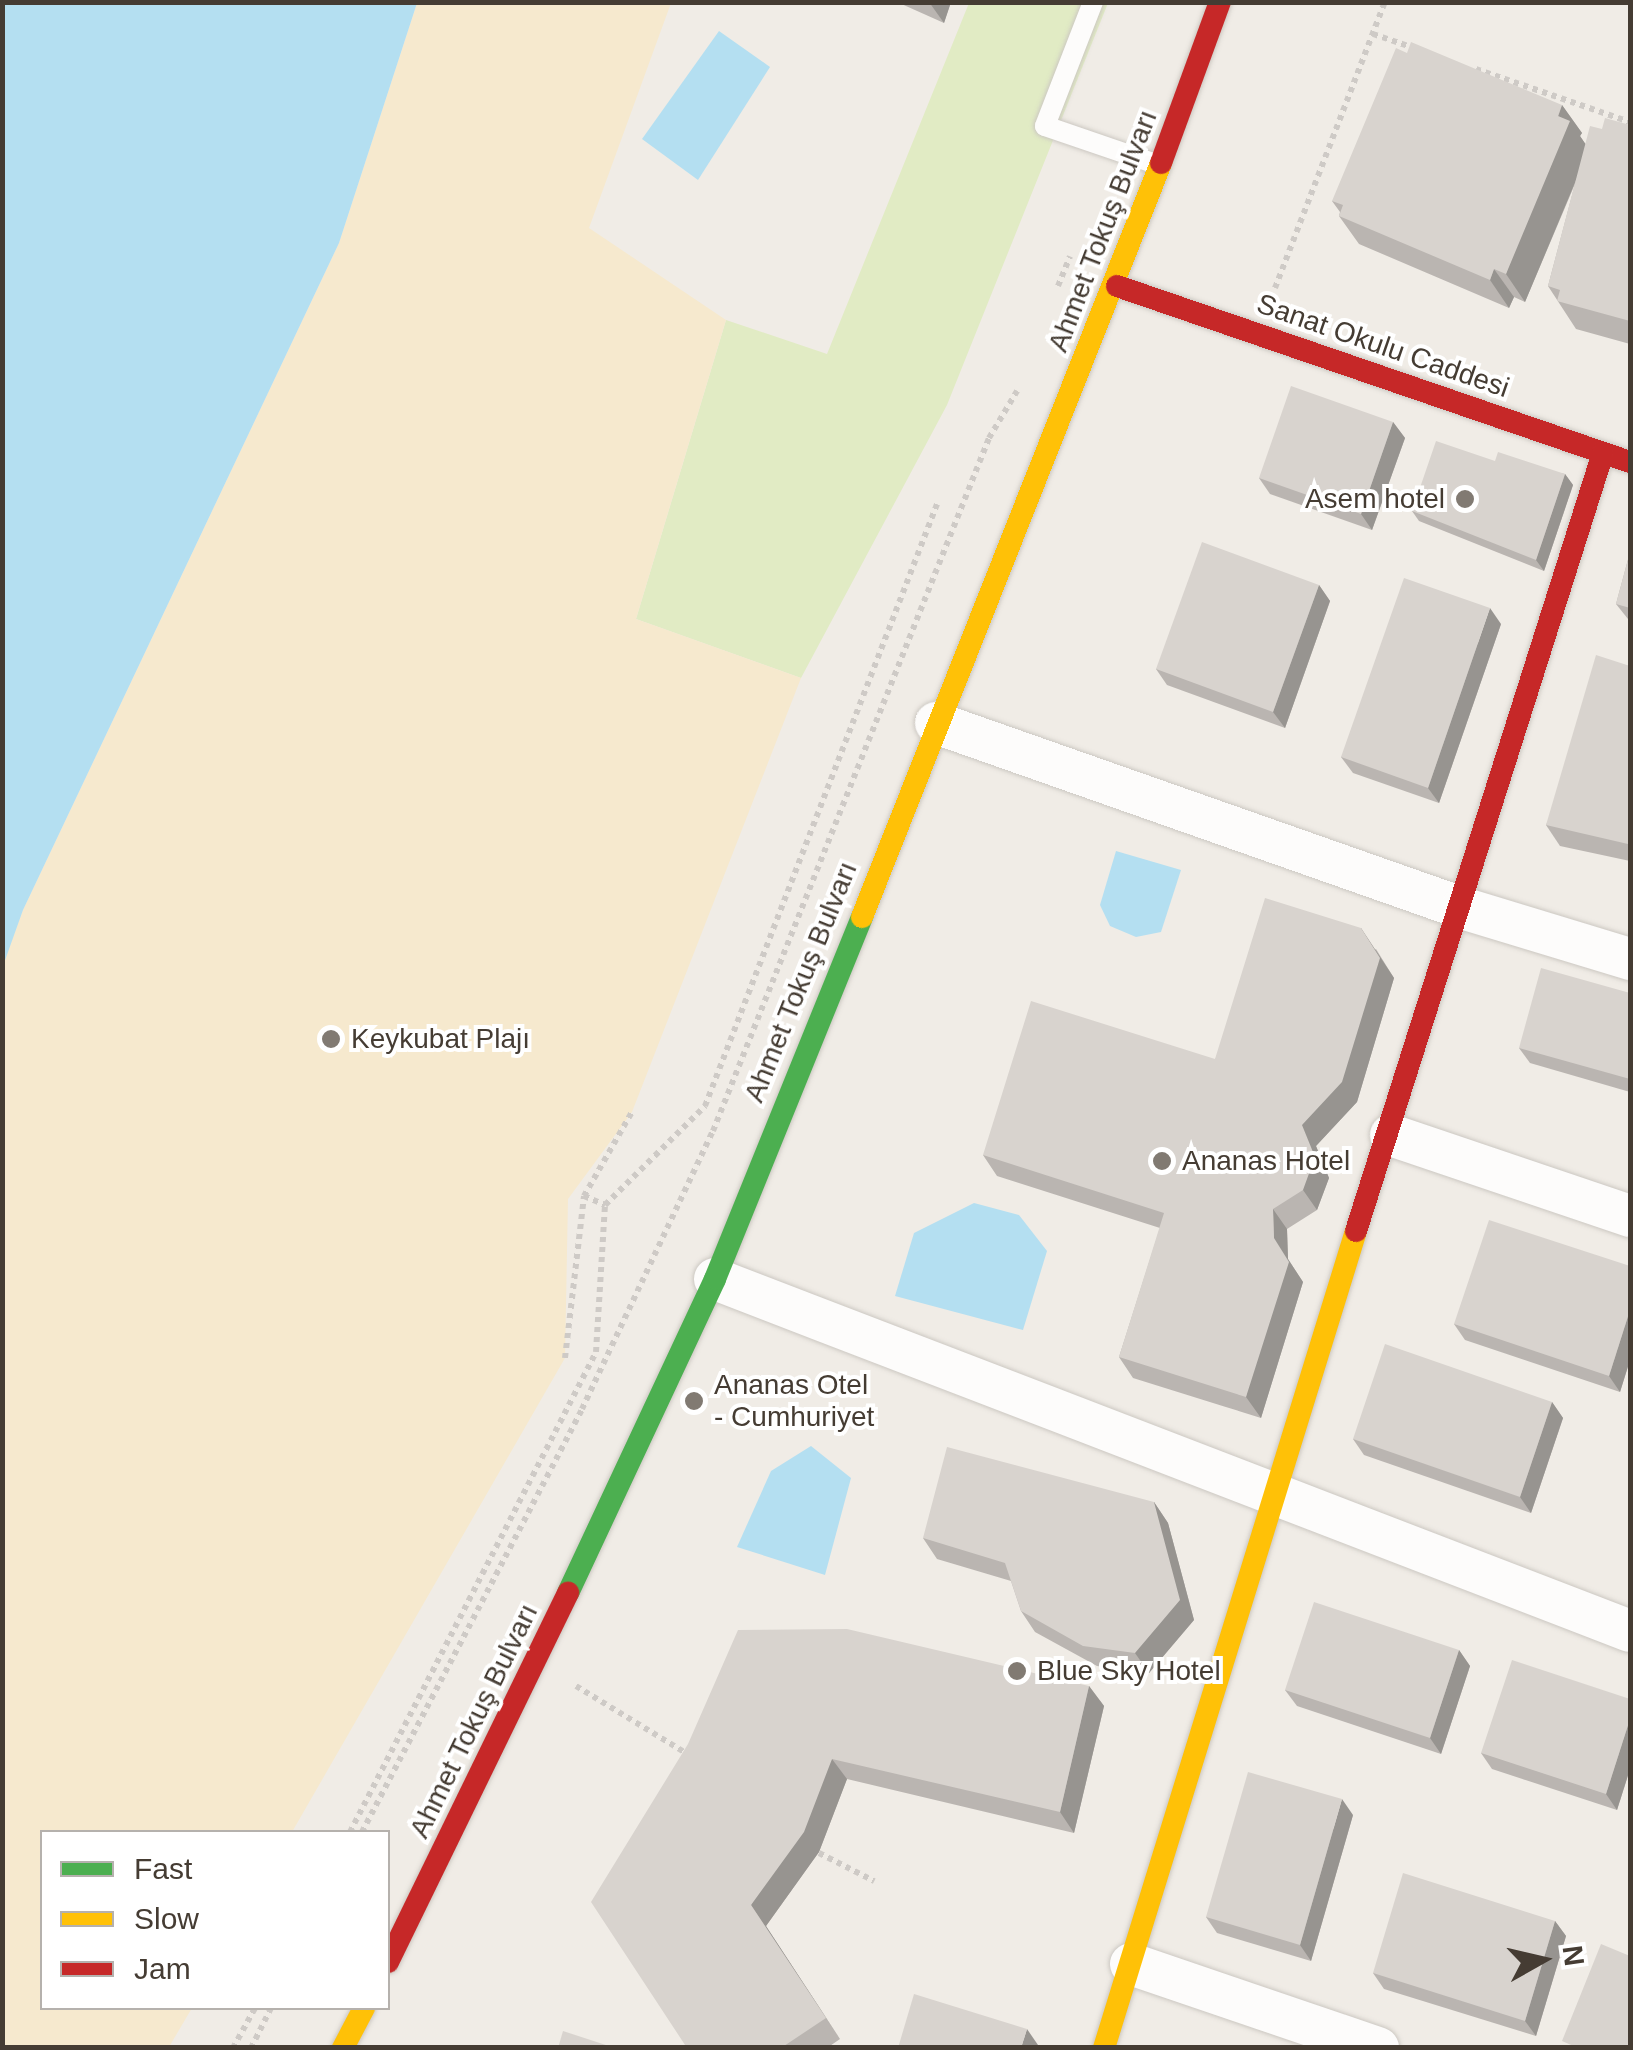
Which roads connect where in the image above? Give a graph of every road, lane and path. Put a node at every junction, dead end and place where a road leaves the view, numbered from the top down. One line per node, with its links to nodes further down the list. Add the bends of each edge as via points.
1 (1093, 2): 8 (lane, via 1045,126)
2 (1220, 2): 8 (street, Ahmet Tokuş Bulvarı)
3 (1384, 2): 4 (path)
4 (1372, 34): 5 (path); 12 (path)
5 (1428, 52)
6 (1465, 65): 7 (path)
7 (1630, 122)
8 (1160, 165): 10 (street, Ahmet Tokuş Bulvarı)
9 (1076, 241): 11 (path)
10 (1117, 286): 14 (street, Sanat Okulu Caddesi); 17 (street, Ahmet Tokuş Bulvarı)
11 (1054, 296)
12 (1267, 308)
13 (1018, 388): 32 (path, via 988,438 713,1131 582,1410)
14 (1604, 453): 15 (street, Sanat Okulu Caddesi); 18 (street)
15 (1630, 462)
16 (937, 504): 23 (path, via 705,1106)
17 (936, 723): 18 (street); 25 (street, Ahmet Tokuş Bulvarı)
18 (1462, 908): 19 (street); 21 (street)
19 (1630, 958)
20 (632, 1112): 22 (path)
21 (1391, 1135): 24 (street); 27 (street)
22 (584, 1196): 23 (path); 26 (path)
23 (605, 1205): 31 (path, via 596,1352)
24 (1630, 1216)
25 (715, 1279): 27 (street); 29 (street, Ahmet Tokuş Bulvarı)
26 (565, 1358)
27 (1272, 1494): 28 (street); 36 (street)
28 (1630, 1631)
29 (536, 1662): 30 (path); 35 (street, Ahmet Tokuş Bulvarı)
30 (702, 1764)
31 (351, 1830)
32 (363, 1830)
33 (818, 1852): 34 (path)
34 (874, 1881)
35 (390, 1958)
36 (1131, 1964): 43 (street); 44 (street)
37 (254, 2010): 40 (path)
38 (270, 2010): 41 (path)
39 (363, 2010): 42 (street)
40 (233, 2048)
41 (250, 2048)
42 (343, 2048)
43 (1104, 2048)
44 (1378, 2048)

